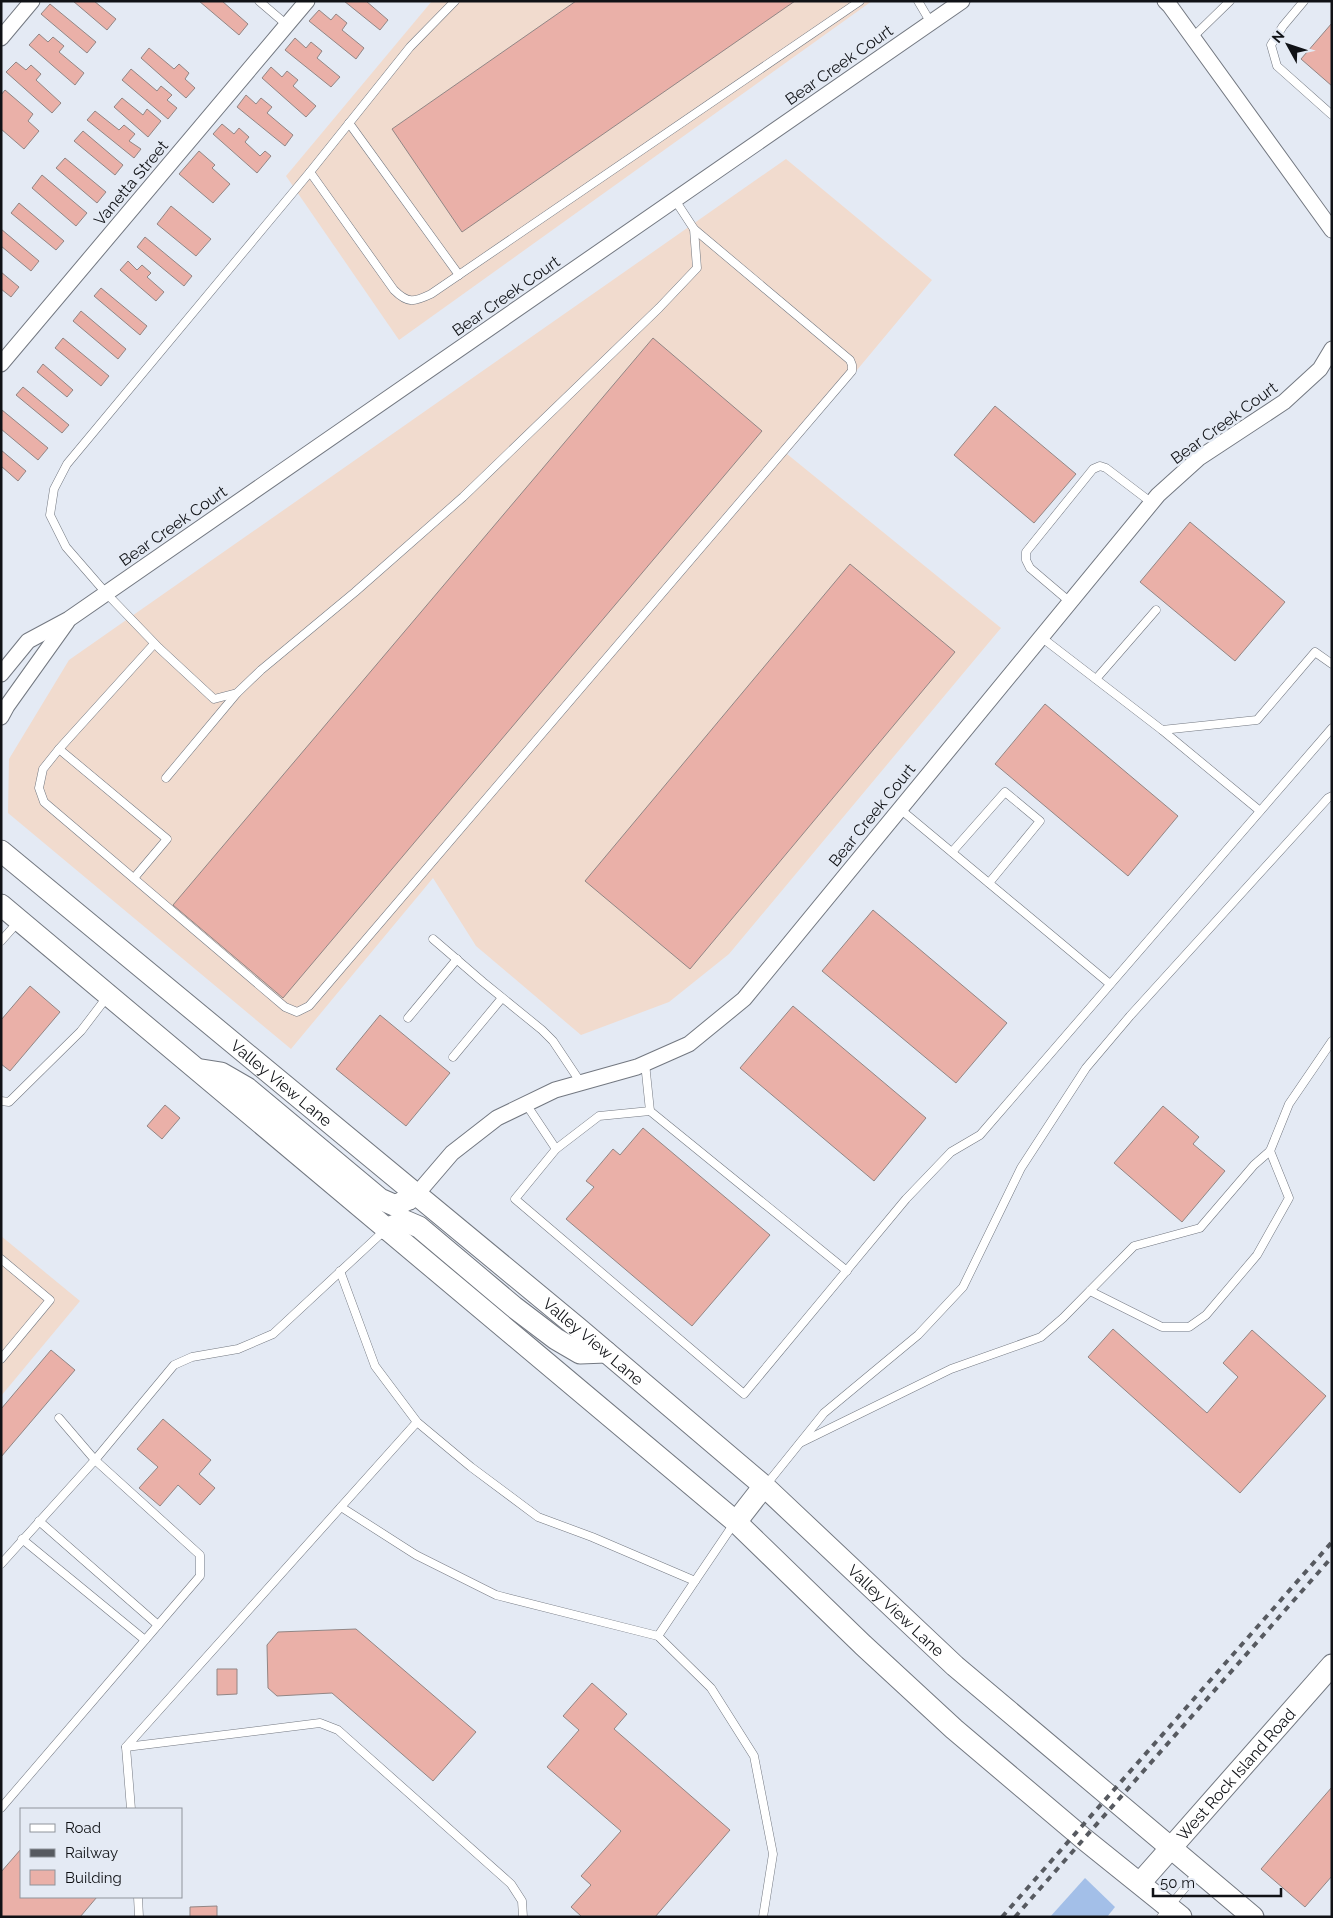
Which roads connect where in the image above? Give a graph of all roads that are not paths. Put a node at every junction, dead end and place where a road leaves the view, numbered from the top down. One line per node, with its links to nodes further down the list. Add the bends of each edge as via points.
1 (32, 1): 14 (street)
2 (259, 1): 12 (lane)
3 (307, 1): 12 (street, Vanetta Street)
4 (455, 1): 16 (lane, via 410,47)
5 (860, 1): 21 (lane)
6 (918, 1): 11 (lane)
7 (962, 1): 11 (street, Bear Creek Court)
8 (1165, 1): 13 (street)
9 (1230, 1): 13 (lane)
10 (1304, 1): 15 (lane, via 1271,45 1277,66)
11 (931, 23): 18 (street, Bear Creek Court)
12 (287, 25): 23 (street, Vanetta Street)
13 (1193, 37): 20 (street)
14 (1, 38)
15 (1332, 115)
16 (349, 123): 17 (lane); 21 (lane)
17 (310, 172): 21 (lane, via 403,299 416,301); 25 (lane, via 67,464 54,489 50,515 66,547)
18 (675, 200): 19 (lane); 25 (street, Bear Creek Court)
19 (694, 229): 34 (lane, via 696,268 659,308 463,497); 45 (lane, via 850,360 852,371 309,1006 297,1012 285,1007)
20 (1332, 230)
21 (459, 275)
22 (1332, 349): 24 (street, Bear Creek Court, via 1320,369 1284,402 1199,458)
23 (1, 364)
24 (1152, 502): 26 (street, Bear Creek Court); 26 (lane, via 1106,468 1093,469 1026,552 1030,568)
25 (106, 593): 28 (street, Bear Creek Court); 30 (lane)
26 (1070, 602): 29 (street, Bear Creek Court)
27 (1156, 610): 33 (lane)
28 (69, 619): 32 (street, Bear Creek Court, via 28,641); 35 (street, Bear Creek Court)
29 (1041, 637): 33 (lane); 41 (street, Bear Creek Court)
30 (154, 644): 34 (lane, via 214,699); 38 (lane)
31 (1332, 664): 37 (lane, via 1315,652 1258,720)
32 (1, 674)
33 (1096, 680): 37 (lane)
34 (237, 693): 39 (lane)
35 (1, 717)
36 (1332, 728): 42 (lane)
37 (1162, 730): 42 (lane)
38 (58, 749): 45 (lane, via 43,769 39,788 44,802); 45 (lane, via 167,839)
39 (166, 778)
40 (1332, 796): 76 (lane, via 1086,1068 1022,1168 963,1287 918,1335 824,1413)
41 (900, 809): 44 (lane); 58 (street, Bear Creek Court, via 744,999 689,1044)
42 (1260, 811): 52 (lane)
43 (1, 851): 66 (main road, Valley View Lane)
44 (952, 852): 46 (lane); 46 (lane, via 1005,792 1040,821)
45 (134, 878)
46 (989, 883): 52 (lane)
47 (1, 906): 48 (main road)
48 (20, 921): 50 (lane); 53 (main road)
49 (433, 939): 51 (lane)
50 (1, 941)
51 (456, 959): 54 (lane); 55 (lane)
52 (1110, 984): 70 (lane, via 980,1135 950,1152 906,1199)
53 (109, 996): 59 (main road); 61 (lane, via 81,1031 9,1102)
54 (502, 998): 57 (lane); 60 (lane, via 542,1030)
55 (408, 1018)
56 (1332, 1041): 65 (lane, via 1290,1104)
57 (453, 1057)
58 (645, 1063): 60 (street, Bear Creek Court); 63 (lane)
59 (194, 1068): 66 (main road, via 221,1073 247,1088 380,1199 396,1206); 67 (main road)
60 (581, 1083): 62 (street, Bear Creek Court, via 555,1090)
61 (1, 1101)
62 (526, 1104): 64 (lane); 66 (street, Bear Creek Court, via 496,1118 452,1153)
63 (650, 1111): 64 (lane, via 599,1116); 70 (lane)
64 (556, 1149): 70 (lane, via 515,1199 744,1394)
65 (1270, 1152): 71 (lane, via 1254,1165 1200,1228 1134,1246); 71 (lane, via 1289,1198 1257,1255 1206,1315 1189,1327 1162,1327)
66 (416, 1194): 67 (street, Bear Creek Court); 72 (main road, Valley View Lane)
67 (386, 1229): 69 (lane); 72 (main road, via 405,1221 419,1227 556,1339 580,1353); 81 (main road)
68 (1, 1259): 73 (lane, via 50,1300)
69 (340, 1271): 75 (lane, via 375,1366); 77 (lane, via 273,1334 238,1349 192,1357 174,1364)
70 (847, 1271)
71 (1090, 1291): 76 (lane, via 1041,1337 951,1369)
72 (606, 1352): 78 (main road, Valley View Lane)
73 (1, 1359)
74 (59, 1418): 77 (lane)
75 (417, 1422): 79 (lane); 84 (lane, via 538,1517 592,1536)
76 (796, 1445): 78 (lane)
77 (95, 1460): 80 (lane); 85 (lane, via 200,1555 200,1576)
78 (764, 1486): 81 (main road); 92 (main road, Valley View Lane, via 955,1666)
79 (341, 1507): 86 (lane, via 416,1555 496,1595); 89 (lane)
80 (39, 1521): 82 (lane); 85 (lane)
81 (736, 1522): 84 (lane); 94 (main road, via 954,1729)
82 (22, 1539): 83 (lane); 87 (lane)
83 (1, 1564)
84 (695, 1581): 86 (lane)
85 (158, 1625): 87 (lane)
86 (658, 1636): 99 (lane, via 711,1688 754,1756 773,1854)
87 (145, 1640): 90 (lane)
88 (1332, 1665): 92 (main road, West Rock Island Road)
89 (126, 1747): 91 (lane); 98 (lane, via 320,1723 338,1730 511,1884 522,1901)
90 (1, 1808)
91 (130, 1808)
92 (1170, 1849): 93 (main road, Valley View Lane); 94 (main road, West Rock Island Road)
93 (1199, 1872): 96 (lane); 100 (main road, Valley View Lane)
94 (1140, 1883): 96 (main road)
95 (138, 1898): 97 (lane)
96 (1170, 1914)
97 (139, 1917)
98 (523, 1917)
99 (763, 1917)
100 (1253, 1917)

